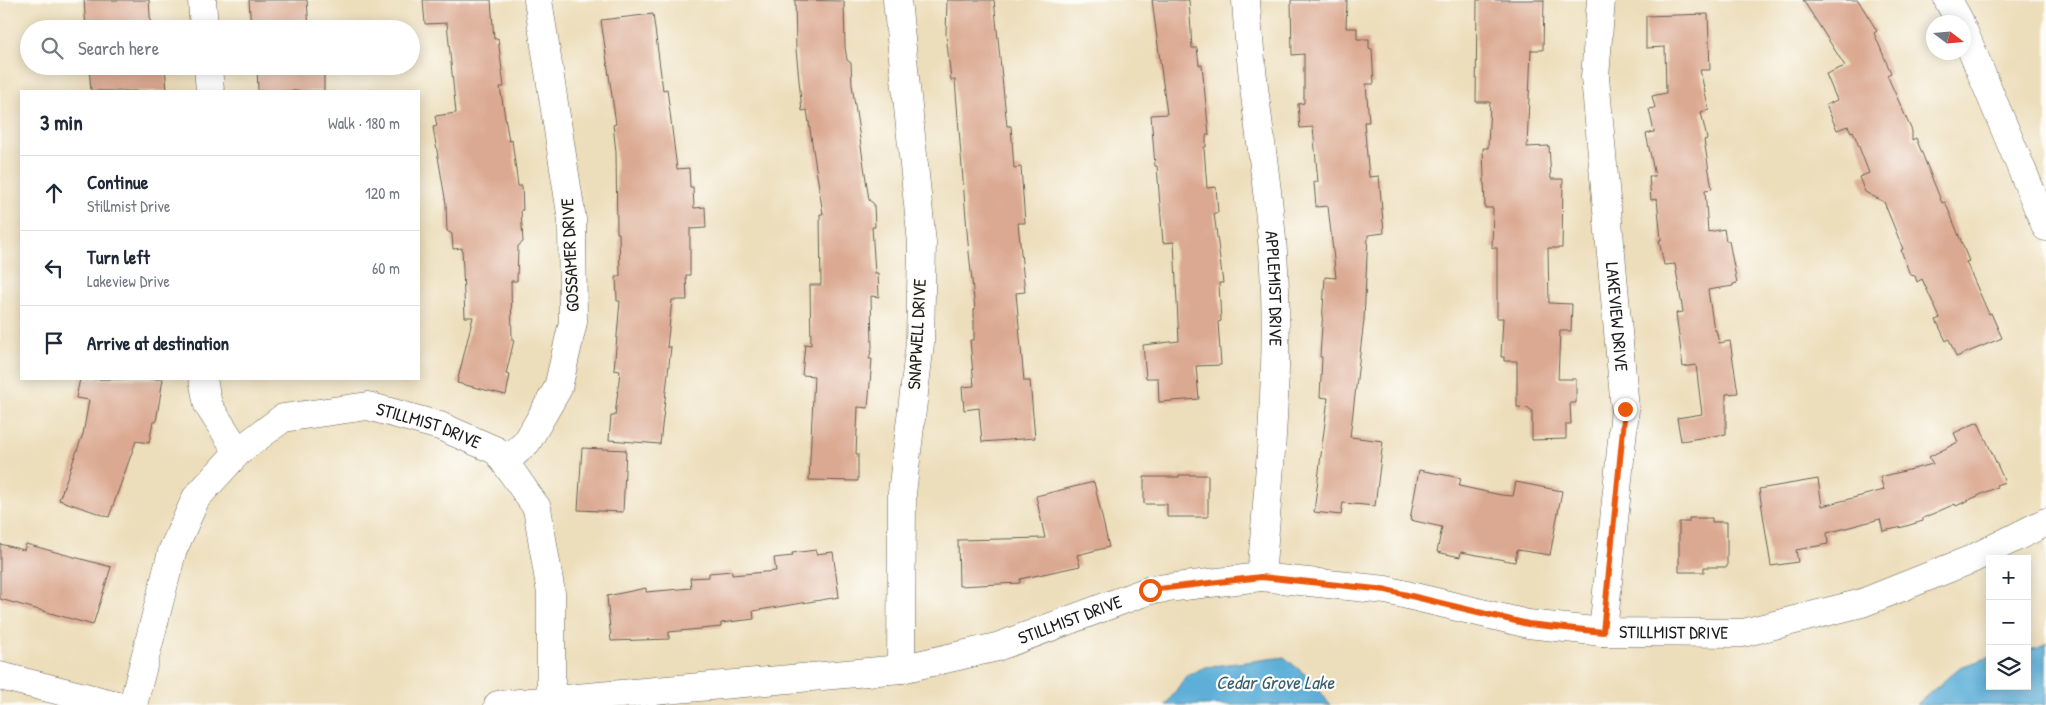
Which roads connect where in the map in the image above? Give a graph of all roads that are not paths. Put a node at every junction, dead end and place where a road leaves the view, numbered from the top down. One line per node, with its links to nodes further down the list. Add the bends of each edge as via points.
1 (202, 0): 8 (street)
2 (538, 0): 15 (street, GOSSAMER DRIVE, via 572,220 573,322 558,388 527,442)
3 (897, 0): 19 (street, SNAPWELL DRIVE, via 922,243 920,343 902,493)
4 (1246, 0): 17 (street, APPLEMIST DRIVE, via 1266,172 1275,289 1275,402)
5 (1601, 0): 18 (street, LAKEVIEW DRIVE, via 1595,77 1625,409)
6 (1948, 0): 7 (street)
7 (1956, 15)
8 (203, 20)
9 (1971, 49): 12 (street)
10 (209, 75): 11 (street)
11 (210, 90)
12 (2046, 227)
13 (203, 380): 14 (street, via 208,405)
14 (238, 452): 15 (street, STILLMIST DRIVE, via 283,418 368,406 440,426 497,451); 23 (street, STILLMIST DRIVE, via 196,498 172,552)
15 (504, 462): 21 (street, STILLMIST DRIVE, via 537,508 550,593)
16 (2046, 522): 18 (street, STILLMIST DRIVE, via 1972,559 1862,603 1743,633)
17 (1261, 577): 18 (street, STILLMIST DRIVE, via 1386,590 1528,624); 19 (street, STILLMIST DRIVE, via 1150,590 997,647)
18 (1603, 632)
19 (901, 669): 21 (street, STILLMIST DRIVE)
20 (0, 676): 22 (street)
21 (551, 700): 24 (street, STILLMIST DRIVE)
22 (117, 705)
23 (132, 705)
24 (498, 705)

